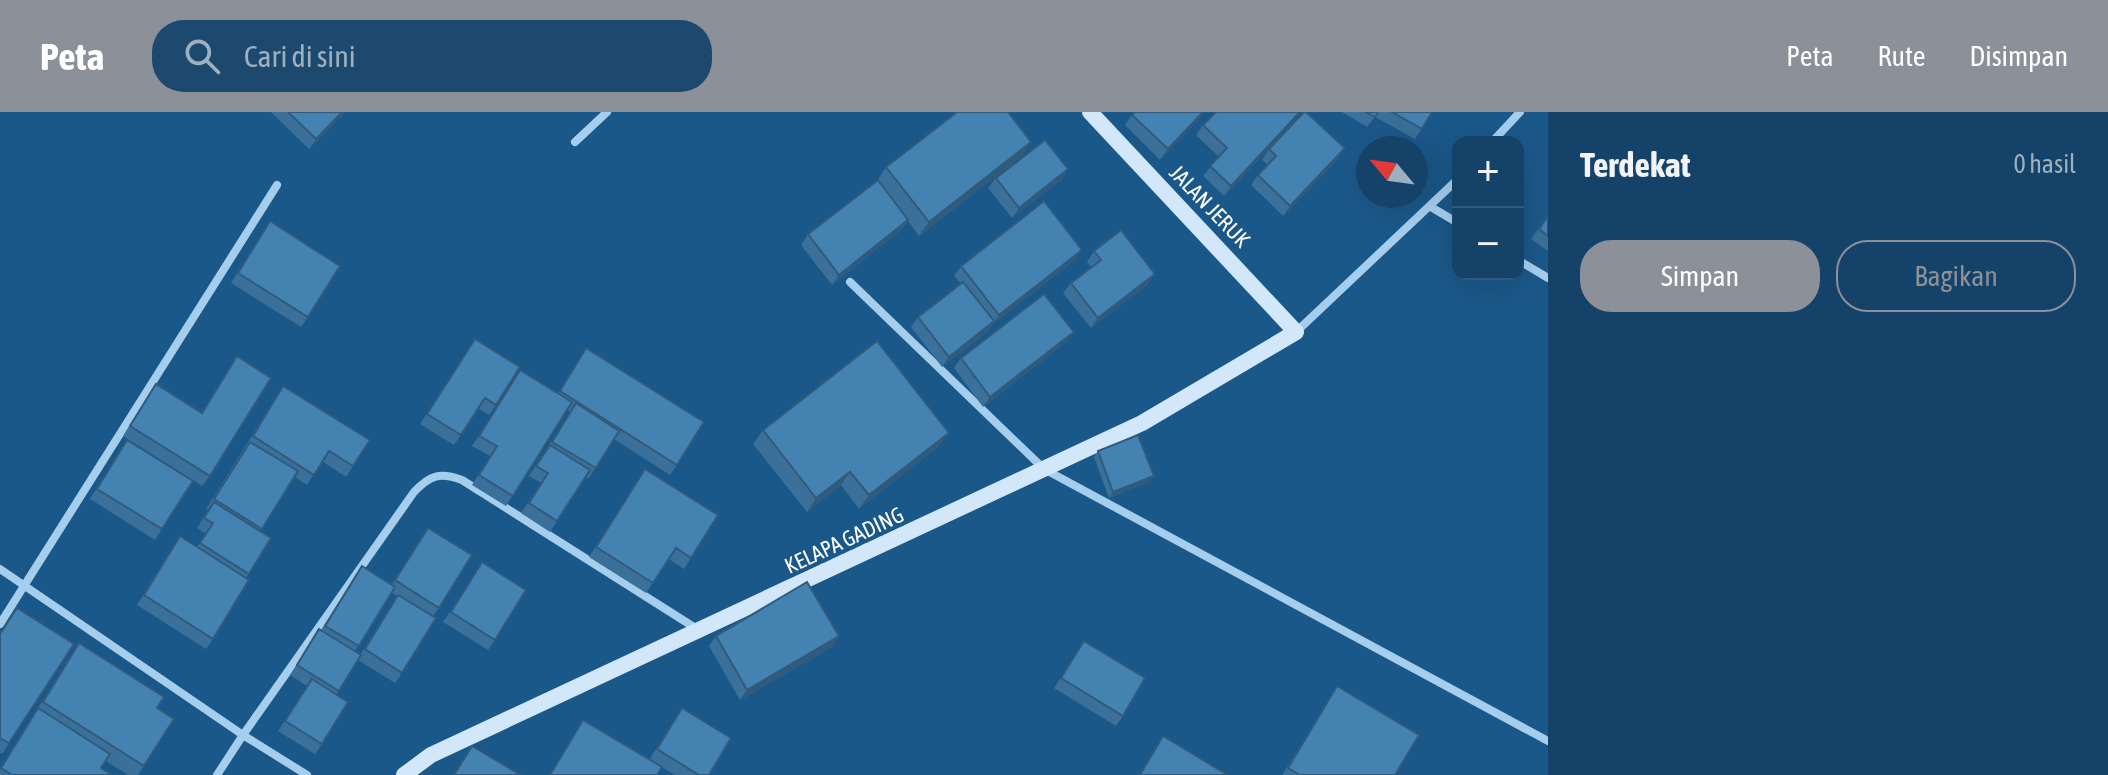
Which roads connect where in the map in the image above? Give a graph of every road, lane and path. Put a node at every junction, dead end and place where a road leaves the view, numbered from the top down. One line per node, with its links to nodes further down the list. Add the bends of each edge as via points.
1 (607, 112): 5 (street)
2 (1090, 112): 13 (street, JALAN JERUK)
3 (1520, 112): 4 (street)
4 (1498, 136)
5 (575, 142)
6 (277, 185): 16 (street)
7 (1452, 185): 8 (street)
8 (1431, 207): 9 (street); 13 (street)
9 (1452, 219)
10 (1524, 264): 11 (street)
11 (1548, 278)
12 (850, 282): 14 (street)
13 (1296, 332): 14 (street, KELAPA GADING, via 1142,423)
14 (1044, 469): 18 (street, KELAPA GADING); 20 (street)
15 (0, 569): 16 (street)
16 (26, 586): 17 (street); 19 (street)
17 (0, 624)
18 (701, 632): 19 (street, via 462,480 442,473 426,479 414,492); 23 (street, KELAPA GADING, via 431,755)
19 (243, 735): 21 (street); 22 (street)
20 (1548, 741)
21 (217, 775)
22 (307, 775)
23 (404, 775)

